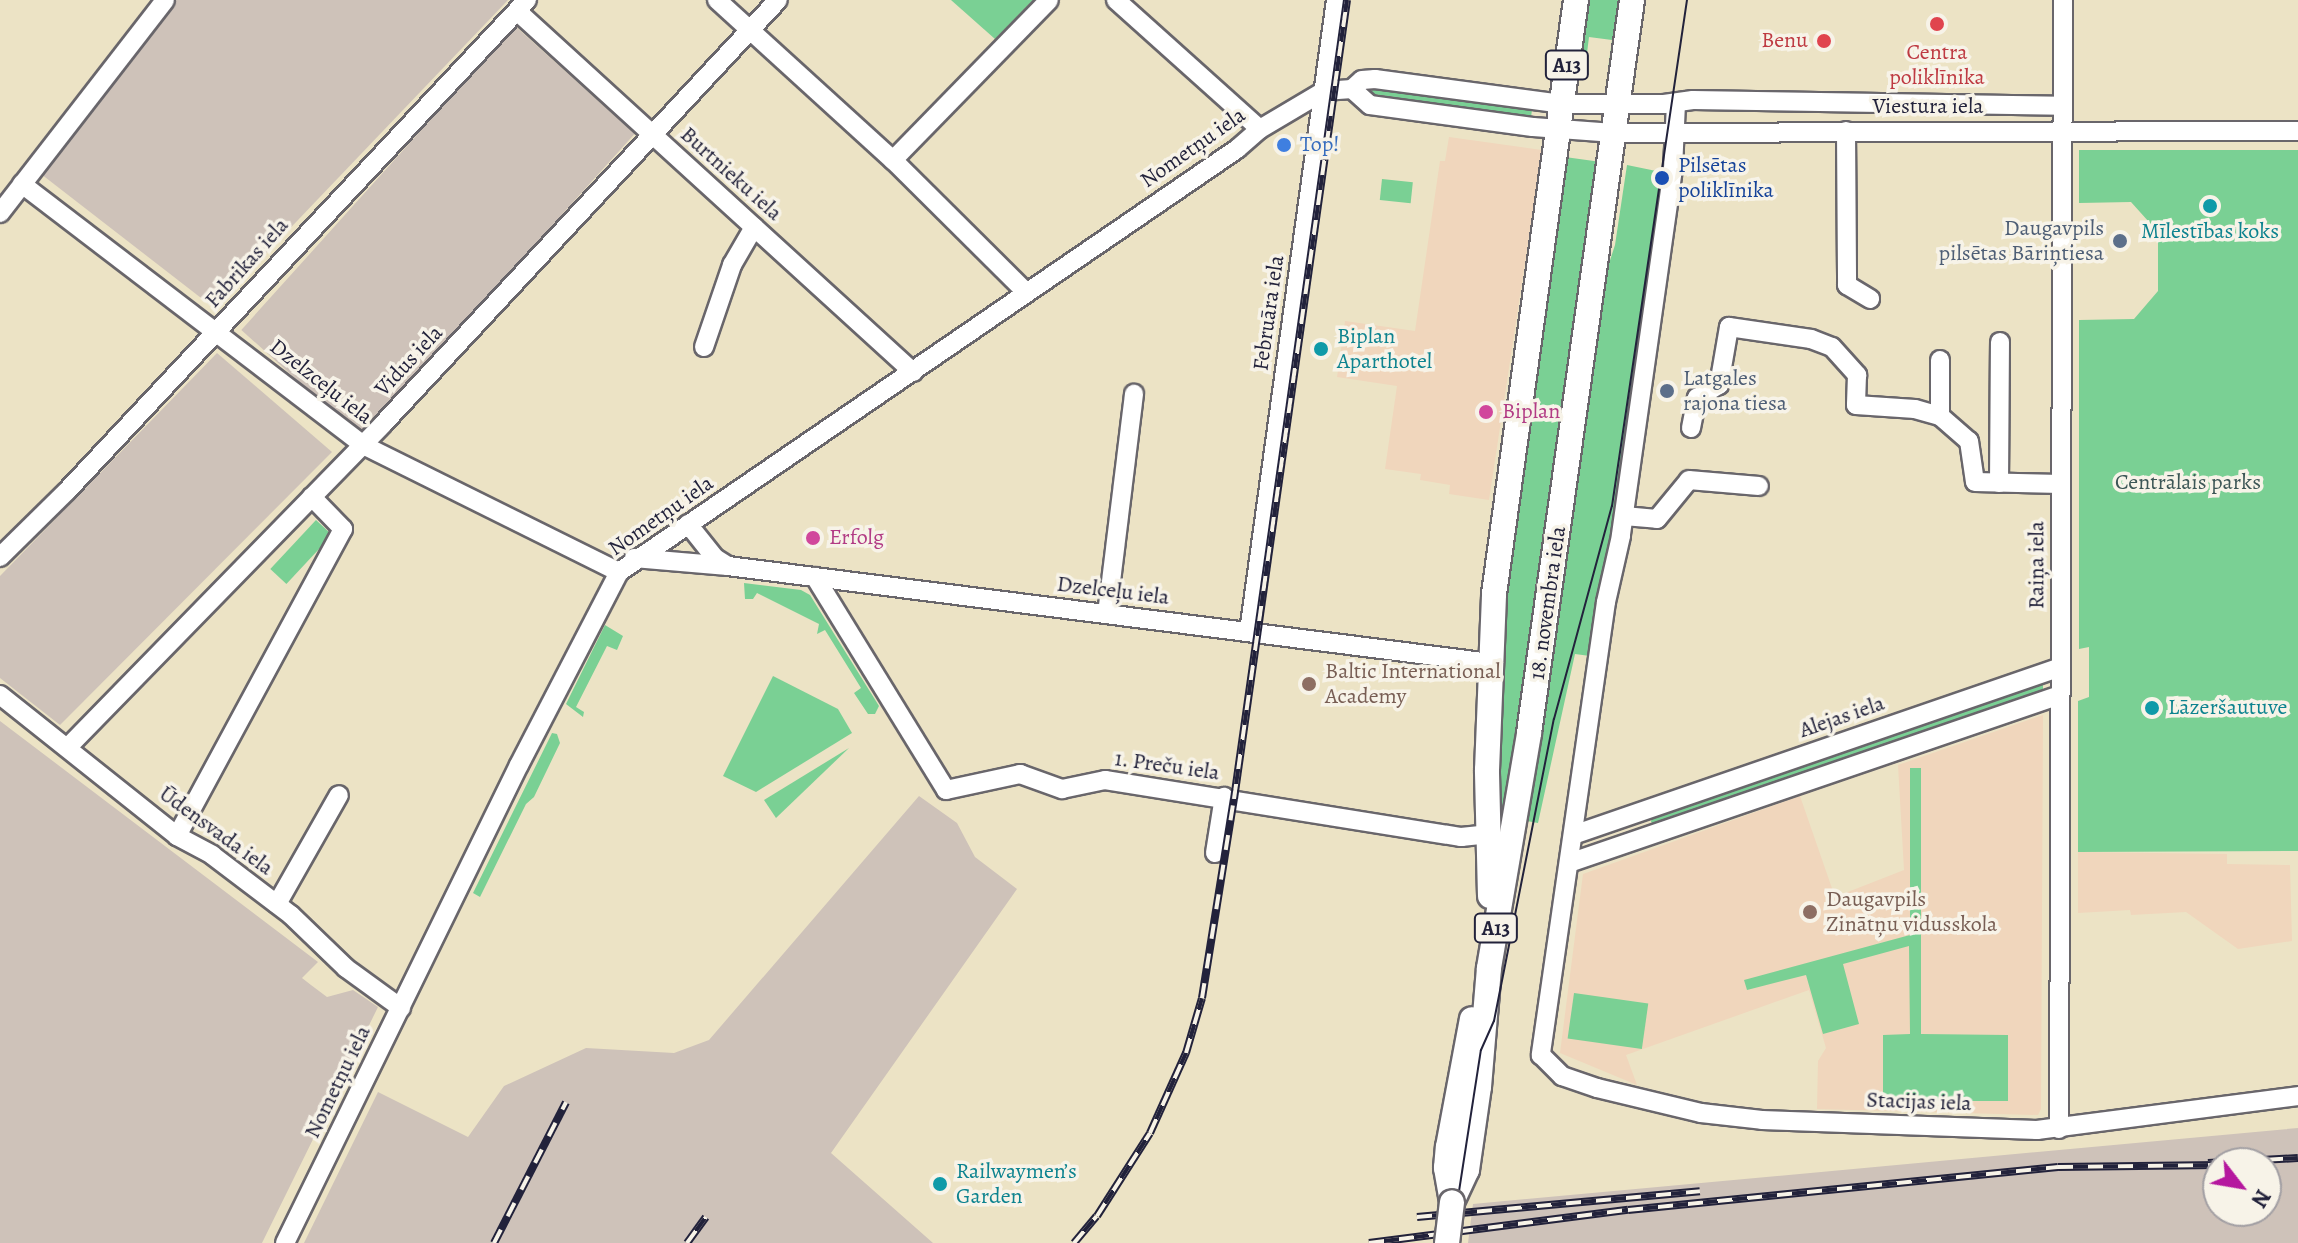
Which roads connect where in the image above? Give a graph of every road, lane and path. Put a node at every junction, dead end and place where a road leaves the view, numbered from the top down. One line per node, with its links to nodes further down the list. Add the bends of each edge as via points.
1 (165, 0): 27 (street)
2 (717, 0): 11 (street)
3 (778, 0): 11 (street, Vidus iela)
4 (1049, 0): 26 (street)
5 (1116, 0): 18 (street)
6 (1336, 0): 13 (street, Februāra iela)
7 (1576, 0): 15 (main road, 18. novembra iela / A13)
8 (1632, 0): 16 (main road, 18. novembra iela / A13)
9 (2063, 0): 17 (street, Raiņa iela)
10 (522, 6): 24 (street, Burtnieku iela); 32 (street, Fabrikas iela)
11 (750, 31): 24 (street, Vidus iela); 26 (street)
12 (1352, 89): 13 (street, Nometņu iela); 15 (street, Nometņu iela, via 1362,80 1375,79); 19 (street, via 1370,105)
13 (1324, 91): 18 (street, Nometņu iela); 53 (street, Februāra iela)
14 (1676, 103): 16 (street, Viestura iela); 17 (street, Viestura iela); 25 (street)
15 (1563, 104): 16 (street, Viestura iela); 19 (main road, 18. novembra iela / A13)
16 (1617, 105): 23 (main road, 18. novembra iela / A13)
17 (2061, 106): 21 (street, Raiņa iela)
18 (1260, 129): 30 (street, Nometņu iela)
19 (1559, 130): 23 (street, Viestura iela); 54 (main road, 18. novembra iela / A13, via 1494,594)
20 (1846, 131): 21 (street, Viestura iela); 25 (street, Viestura iela); 31 (street, via 1847,285)
21 (2063, 131): 22 (street, Viestura iela); 42 (street, Raiņa iela)
22 (2298, 131)
23 (1614, 133): 25 (street, Viestura iela); 72 (main road, 18. novembra iela / A13, via 1529,733 1489,968 1469,1156)
24 (653, 134): 29 (street, Burtnieku iela); 40 (street, Vidus iela)
25 (1677, 134): 45 (street)
26 (893, 160): 30 (street)
27 (22, 184): 28 (street); 32 (street, Dzelzceļu iela)
28 (0, 213)
29 (754, 227): 34 (street, via 732,265); 36 (street, Burtnieku iela)
30 (1026, 292): 36 (street, Nometņu iela)
31 (1870, 299)
32 (217, 332): 40 (street, Dzelzceļu iela); 47 (street, Fabrikas iela)
33 (2000, 342): 41 (street)
34 (704, 347)
35 (1940, 360): 38 (street)
36 (913, 372): 46 (street, Nometņu iela)
37 (1134, 394): 52 (street)
38 (1940, 416): 39 (street, via 1856,405 1857,375 1832,347 1729,327 1719,385 1697,398); 41 (street, via 1969,441 1975,482)
39 (1691, 428)
40 (363, 445): 44 (street, Vidus iela); 50 (street, Dzelzceļu iela)
41 (1999, 483): 42 (street)
42 (2061, 484): 55 (street, Raiņa iela)
43 (1759, 486): 45 (street, via 1689,480 1657,519)
44 (312, 497): 58 (street, Vidus iela); 64 (street, via 343,529)
45 (1624, 516): 63 (street, via 1606,602)
46 (688, 524): 48 (street, Nometņu iela); 49 (street)
47 (0, 557)
48 (634, 558): 49 (street, Dzelceļu iela); 50 (street, Nometņu iela)
49 (728, 566): 51 (street, Dzelceļu iela)
50 (619, 572): 69 (street, Nometņu iela)
51 (815, 577): 52 (street, Dzelceļu iela); 60 (street, 1. Preču iela, via 946,790 1020,774 1062,789 1105,780)
52 (1107, 614): 53 (street, Dzelceļu iela)
53 (1249, 632): 54 (street, Dzelceļu iela)
54 (1491, 663): 62 (main road, 18. novembra iela / A13)
55 (2061, 667): 57 (street, Raiņa iela); 61 (street, Alejas iela)
56 (0, 695): 58 (street, Ūdensvada iela)
57 (2060, 695): 65 (street); 71 (street, Raiņa iela)
58 (68, 747): 64 (street, Ūdensvada iela)
59 (339, 795): 68 (street)
60 (1224, 797): 62 (street, 1. Preču iela, via 1461,837); 66 (street)
61 (1640, 812): 63 (street, Alejas iela); 65 (street)
62 (1490, 834): 72 (main road, 18. novembra iela / A13, via 1487,933 1448,1147)
63 (1573, 835): 67 (street)
64 (177, 836): 68 (street, Ūdensvada iela)
65 (1649, 836): 67 (street)
66 (1215, 853)
67 (1569, 863): 71 (street, Stacijas iela, via 1541,1047 1546,1063 1562,1076 1701,1113 1762,1120)
68 (277, 904): 69 (street, Ūdensvada iela, via 346,968)
69 (401, 1008): 73 (street, Nometņu iela)
70 (2298, 1096): 71 (street, Stacijas iela)
71 (2059, 1129)
72 (1452, 1202): 74 (main road, 18. novembra iela / A13, bridge)
73 (285, 1243)
74 (1447, 1243)

